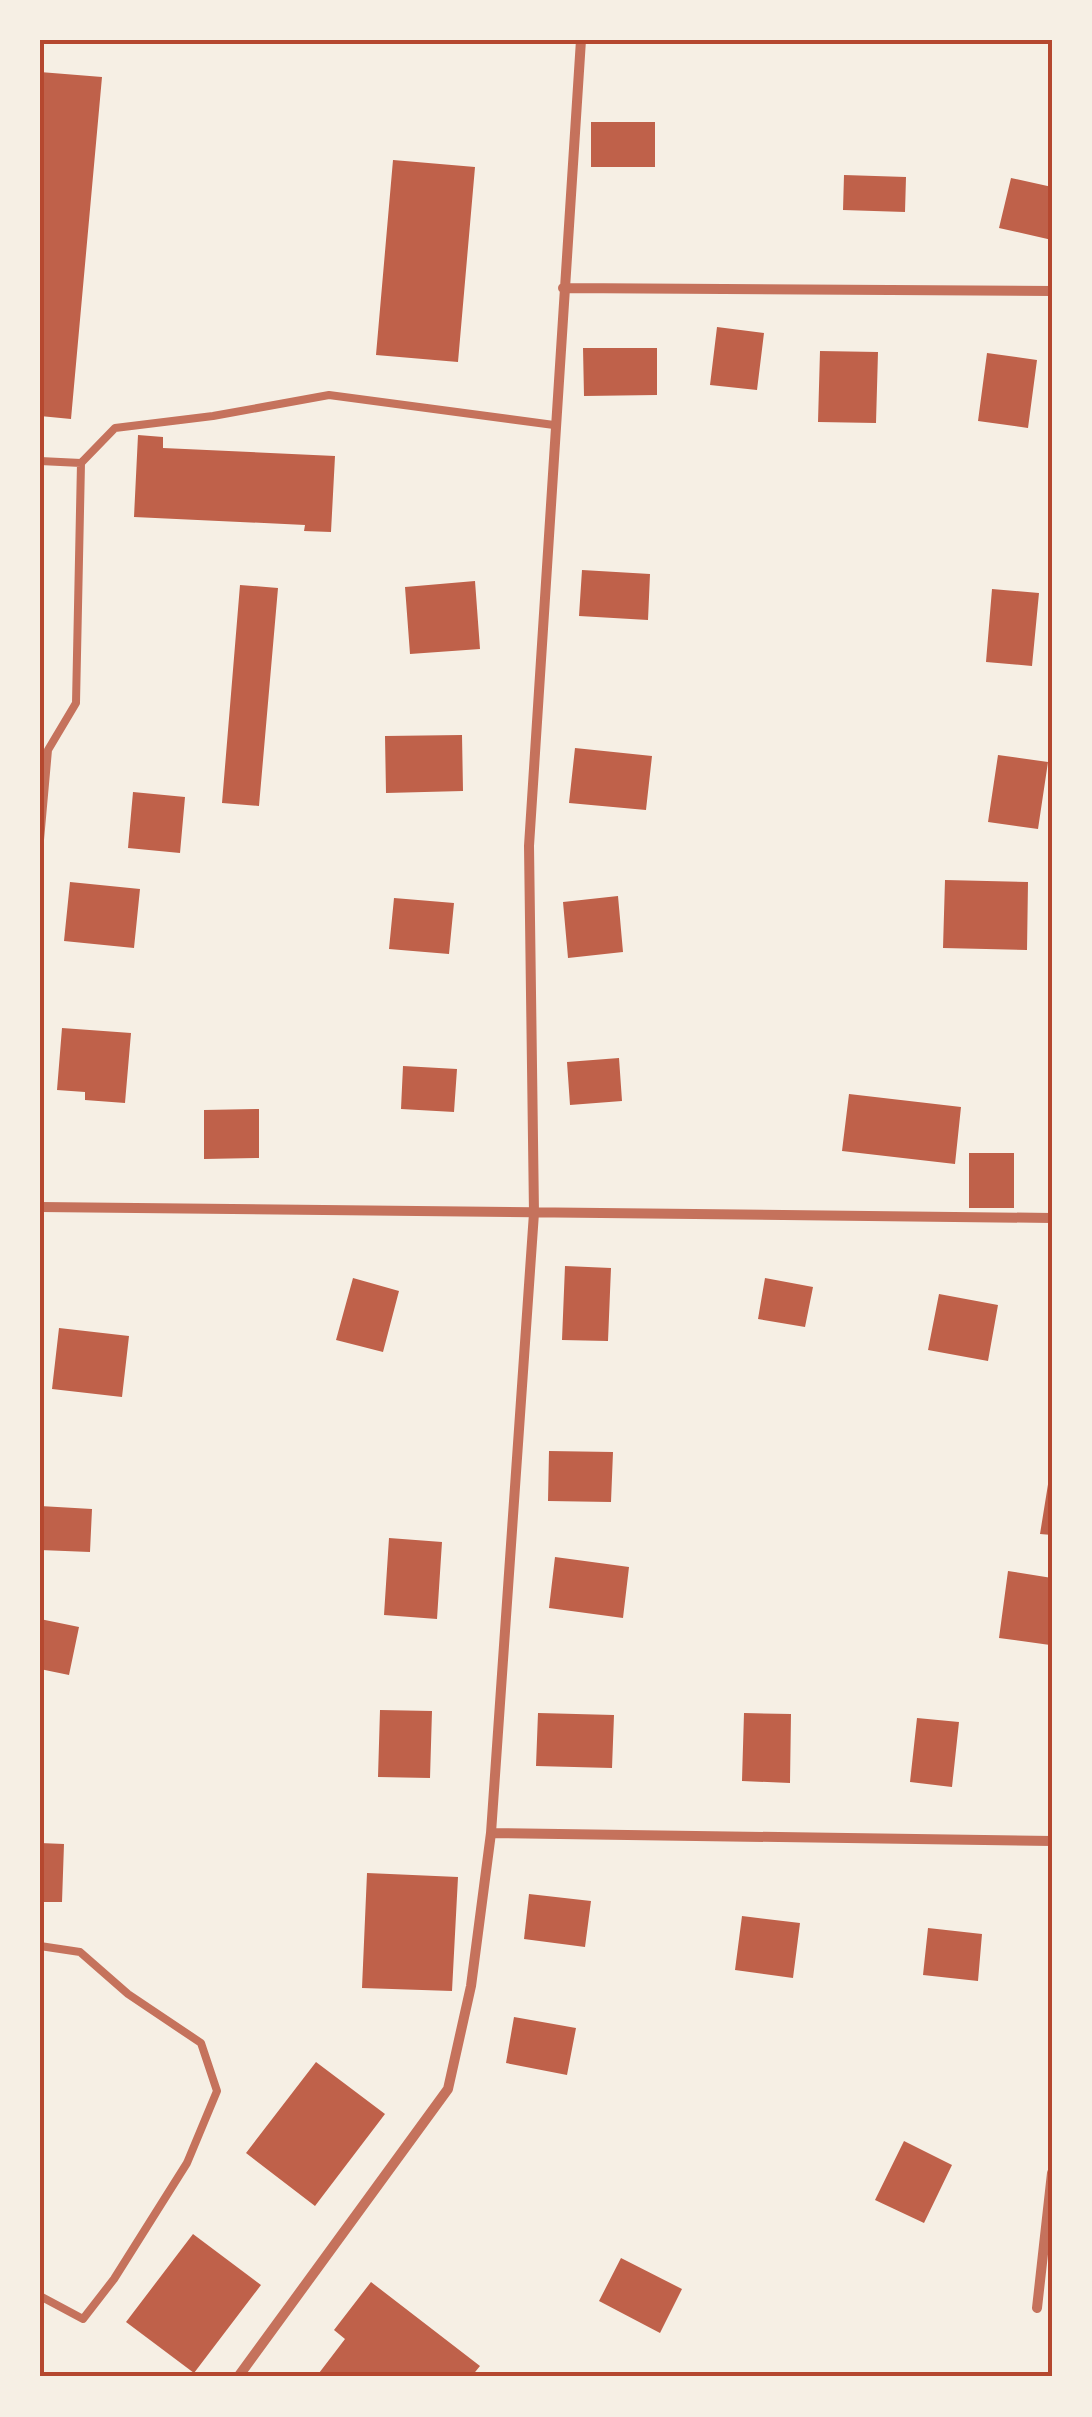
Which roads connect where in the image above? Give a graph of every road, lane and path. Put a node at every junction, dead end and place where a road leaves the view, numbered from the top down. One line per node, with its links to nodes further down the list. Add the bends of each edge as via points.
1 (581, 40): 2 (street)
2 (562, 288): 3 (street); 4 (street)
3 (1052, 290)
4 (554, 425): 6 (lane, via 329,395 116,428); 9 (street, via 529,846)
5 (40, 461): 6 (lane)
6 (81, 463): 7 (lane, via 76,703 48,750)
7 (40, 840)
8 (40, 1207): 9 (street)
9 (534, 1214): 10 (street); 11 (street)
10 (1052, 1218)
11 (491, 1833): 12 (street); 17 (street, via 471,1986 448,2089)
12 (1052, 1842)
13 (40, 1946): 15 (lane, via 80,1952 201,2043 217,2091 187,2163 83,2319)
14 (1052, 2173): 16 (street)
15 (40, 2296)
16 (1037, 2308)
17 (238, 2377)

